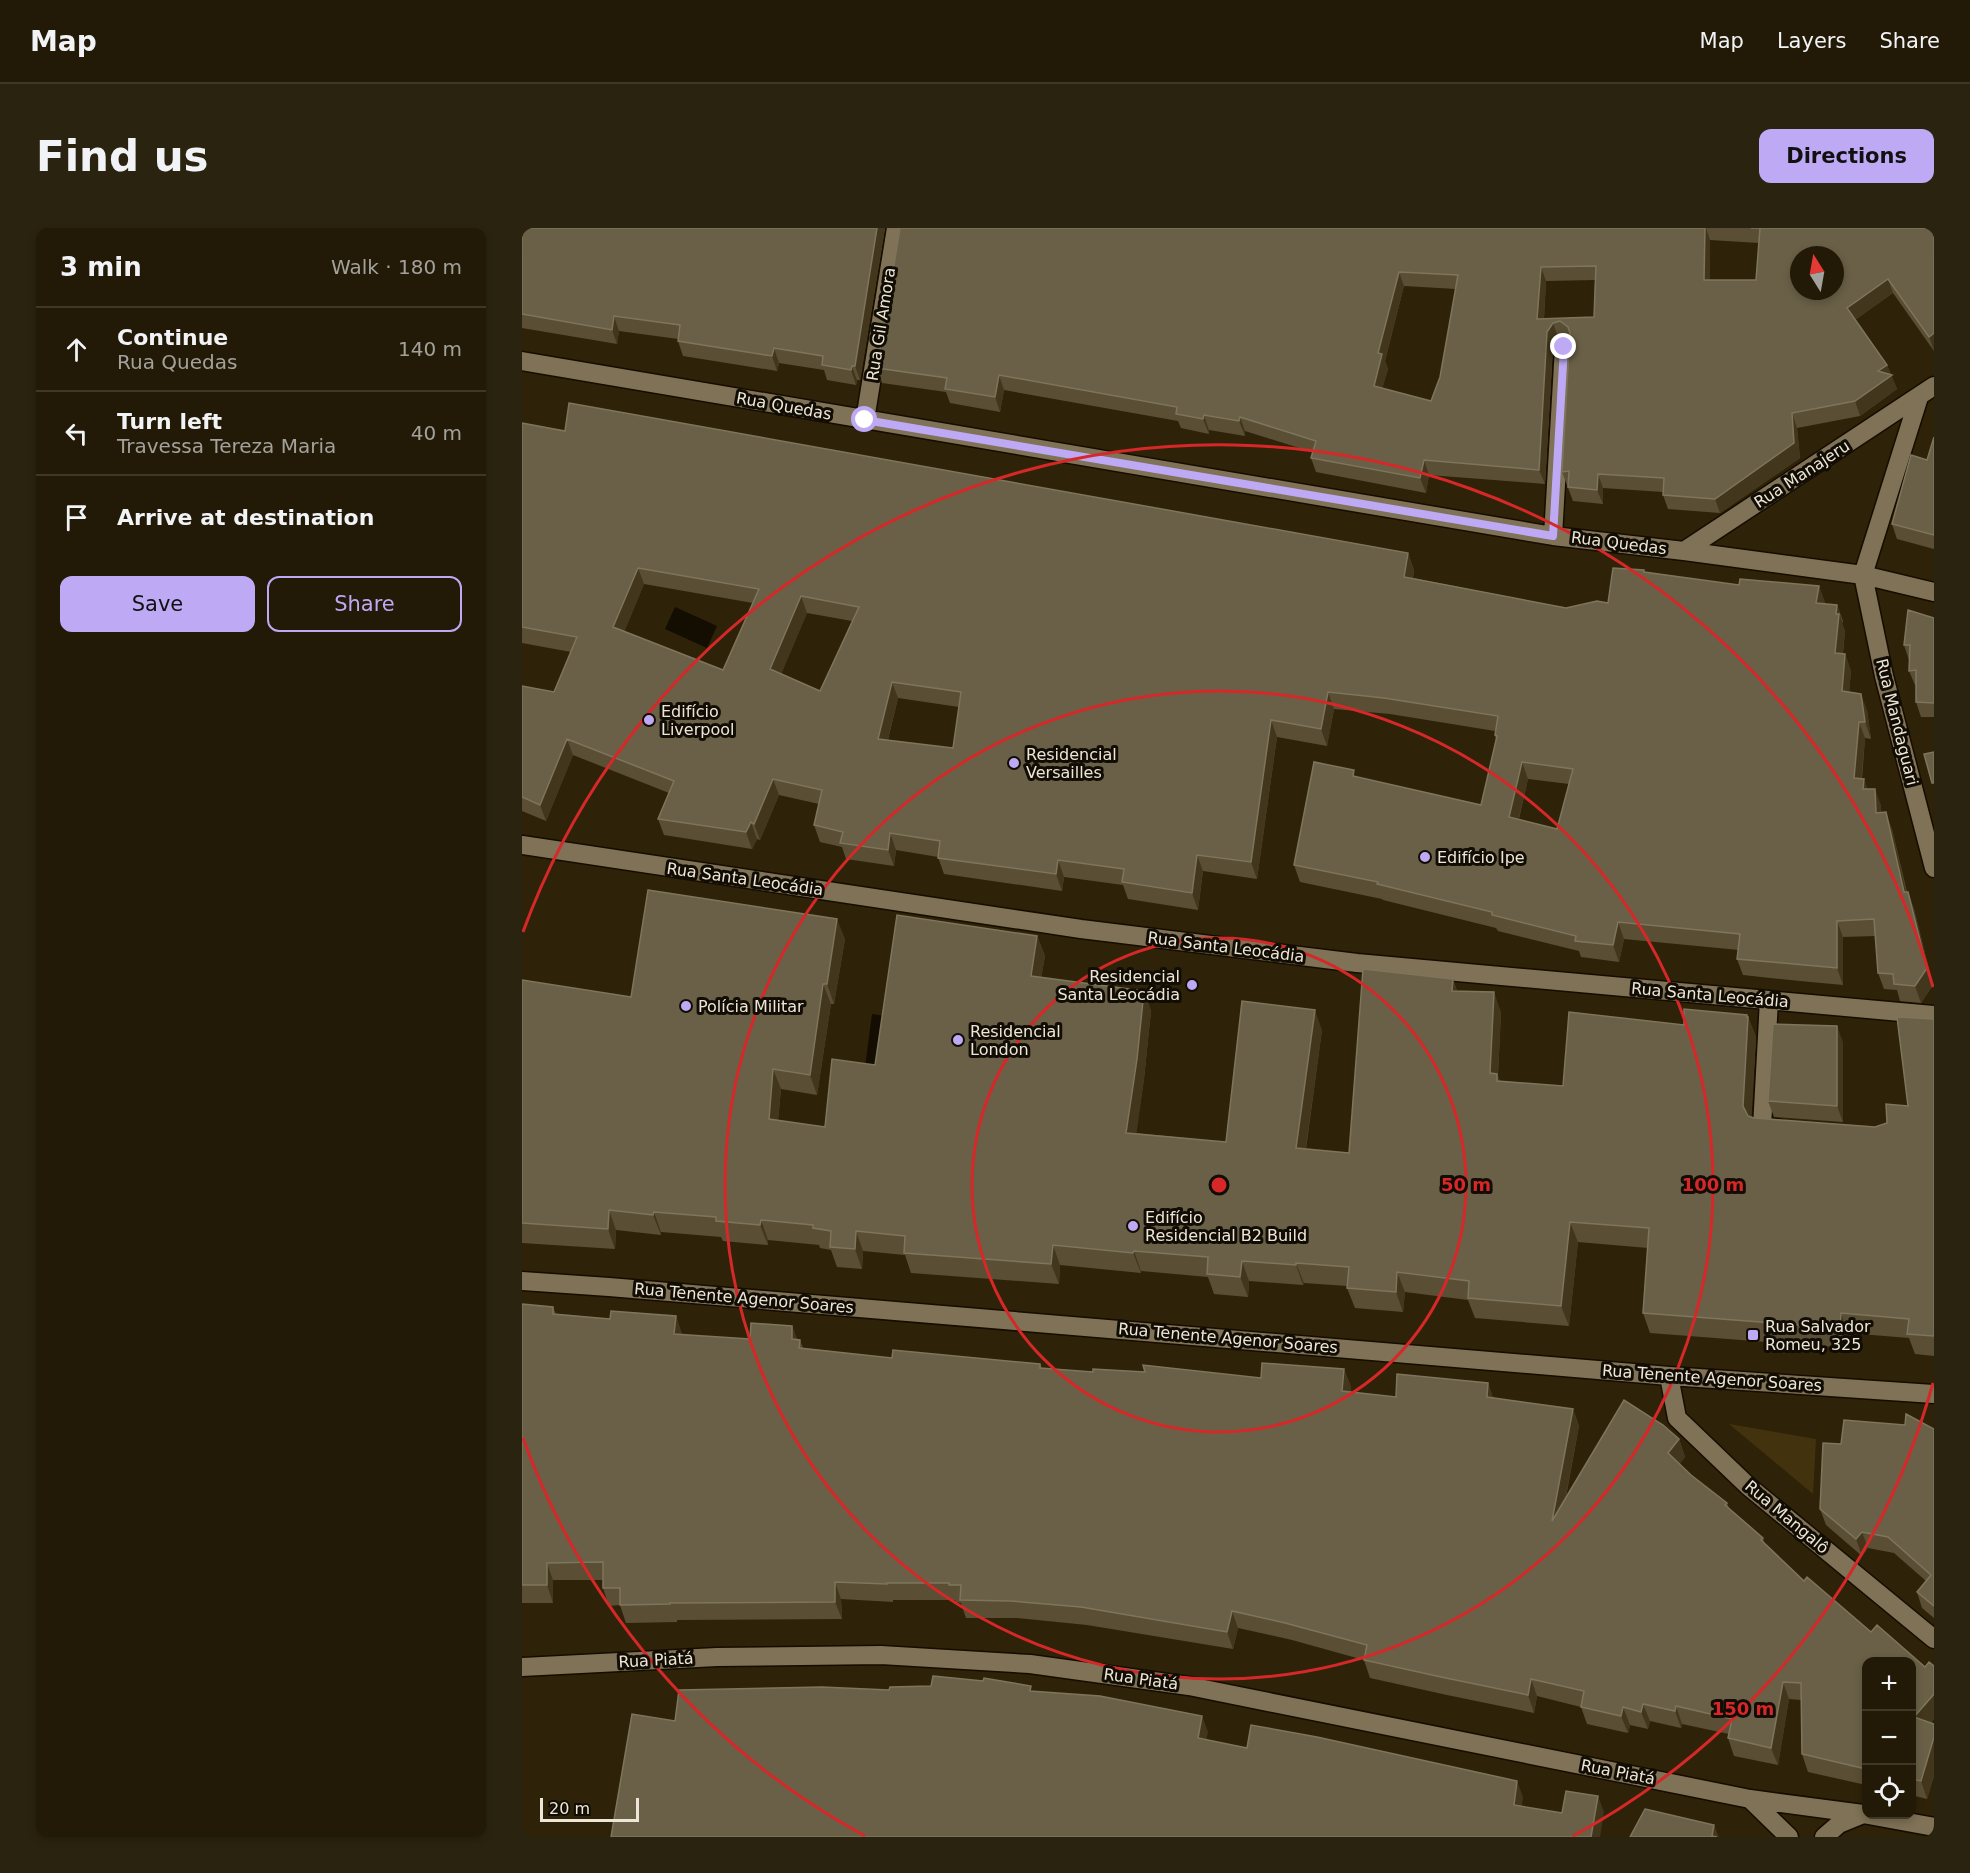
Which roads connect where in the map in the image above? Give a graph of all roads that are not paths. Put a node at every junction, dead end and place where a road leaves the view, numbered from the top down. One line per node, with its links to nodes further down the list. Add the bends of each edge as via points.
1 (896, 228): 5 (street, Rua Gil Amora)
2 (1564, 347): 6 (street)
3 (522, 361): 5 (street, Rua Quedas)
4 (1927, 392): 7 (street, Rua Manajeru); 8 (street, Rua Manajeru)
5 (865, 420): 6 (street, Rua Quedas)
6 (1553, 536): 7 (street, Rua Quedas)
7 (1684, 551): 8 (street, Rua Quedas)
8 (1863, 575): 9 (street, Rua Quedas); 11 (street, Rua Mandaguari, via 1884,676)
9 (1934, 592)
10 (522, 845): 12 (street, Rua Santa Leocádia, via 1131,935 1357,963)
11 (1934, 868)
12 (1769, 1000): 13 (street, Rua Santa Leocádia); 14 (street, via 1762,1127)
13 (1934, 1015)
14 (1795, 1130)
15 (522, 1281): 16 (street, Rua Tenente Agenor Soares)
16 (1669, 1376): 17 (street, Rua Tenente Agenor Soares); 18 (street, Rua Mangalô, via 1677,1418 1748,1486)
17 (1934, 1394)
18 (1934, 1639)
19 (522, 1667): 20 (street, Rua Piatá, via 717,1657 881,1655 1030,1664 1189,1686)
20 (1750, 1799): 21 (street, Rua Piatá); 25 (street)
21 (1862, 1814)
22 (1862, 1814): 26 (street, via 1839,1824)
23 (1890, 1819): 24 (street, Rua Piatá)
24 (1934, 1827)
25 (1789, 1837)
26 (1824, 1837)

